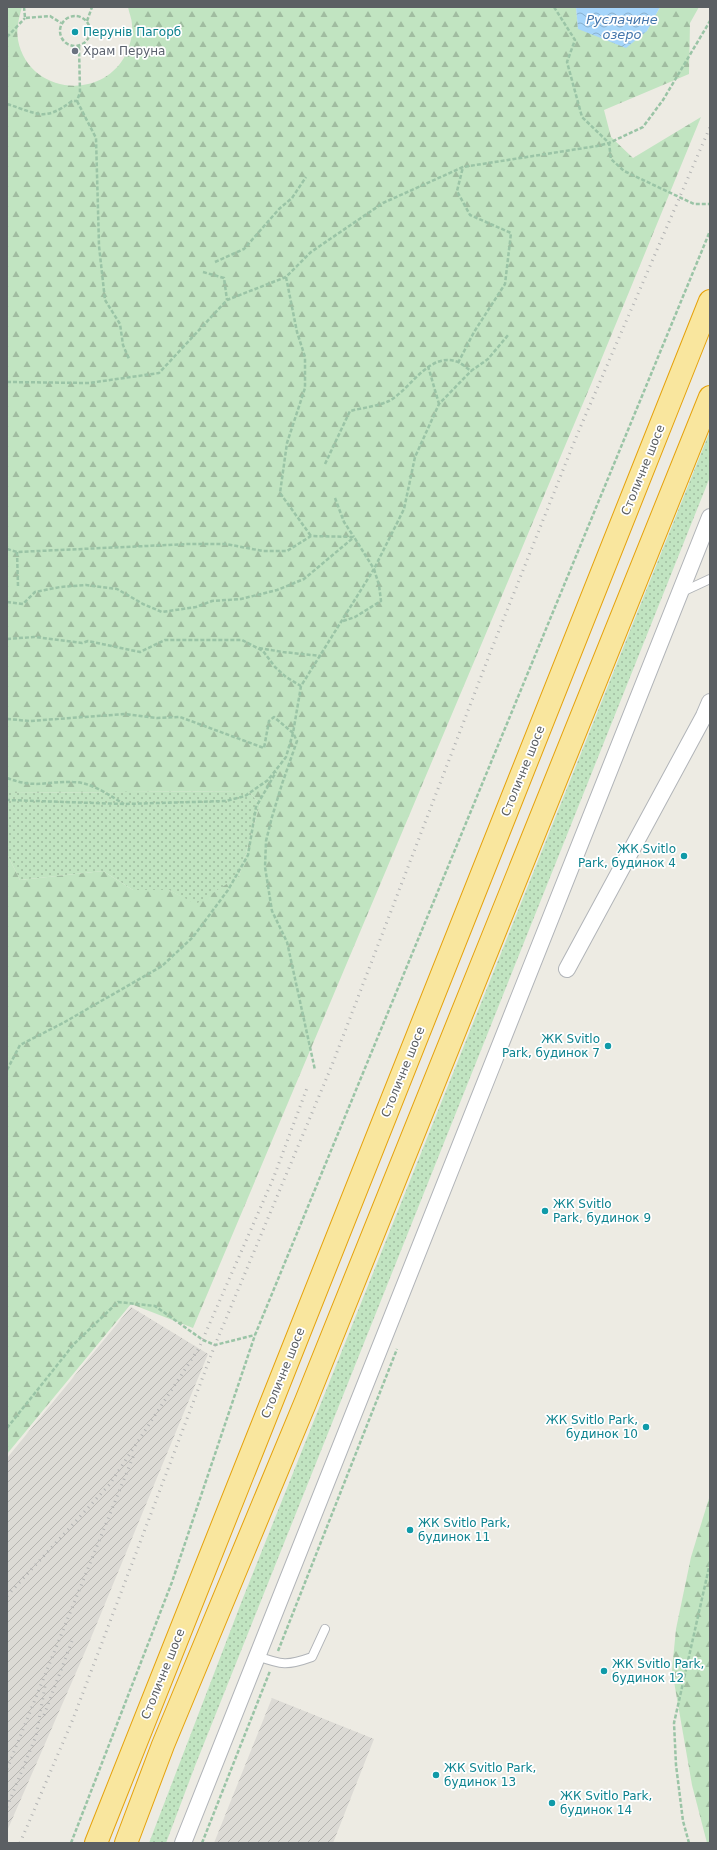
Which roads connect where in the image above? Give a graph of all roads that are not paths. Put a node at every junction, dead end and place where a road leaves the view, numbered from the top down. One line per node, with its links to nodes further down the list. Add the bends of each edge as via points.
1 (710, 301): 10 (highway, Столичне шосе)
2 (710, 397): 11 (highway)
3 (710, 516): 5 (street)
4 (710, 579): 5 (lane)
5 (680, 592): 9 (street)
6 (710, 702): 7 (street)
7 (567, 969)
8 (325, 1629): 9 (lane, via 312,1657 293,1664 277,1663)
9 (257, 1656): 12 (street)
10 (96, 1843)
11 (126, 1843)
12 (183, 1843)

